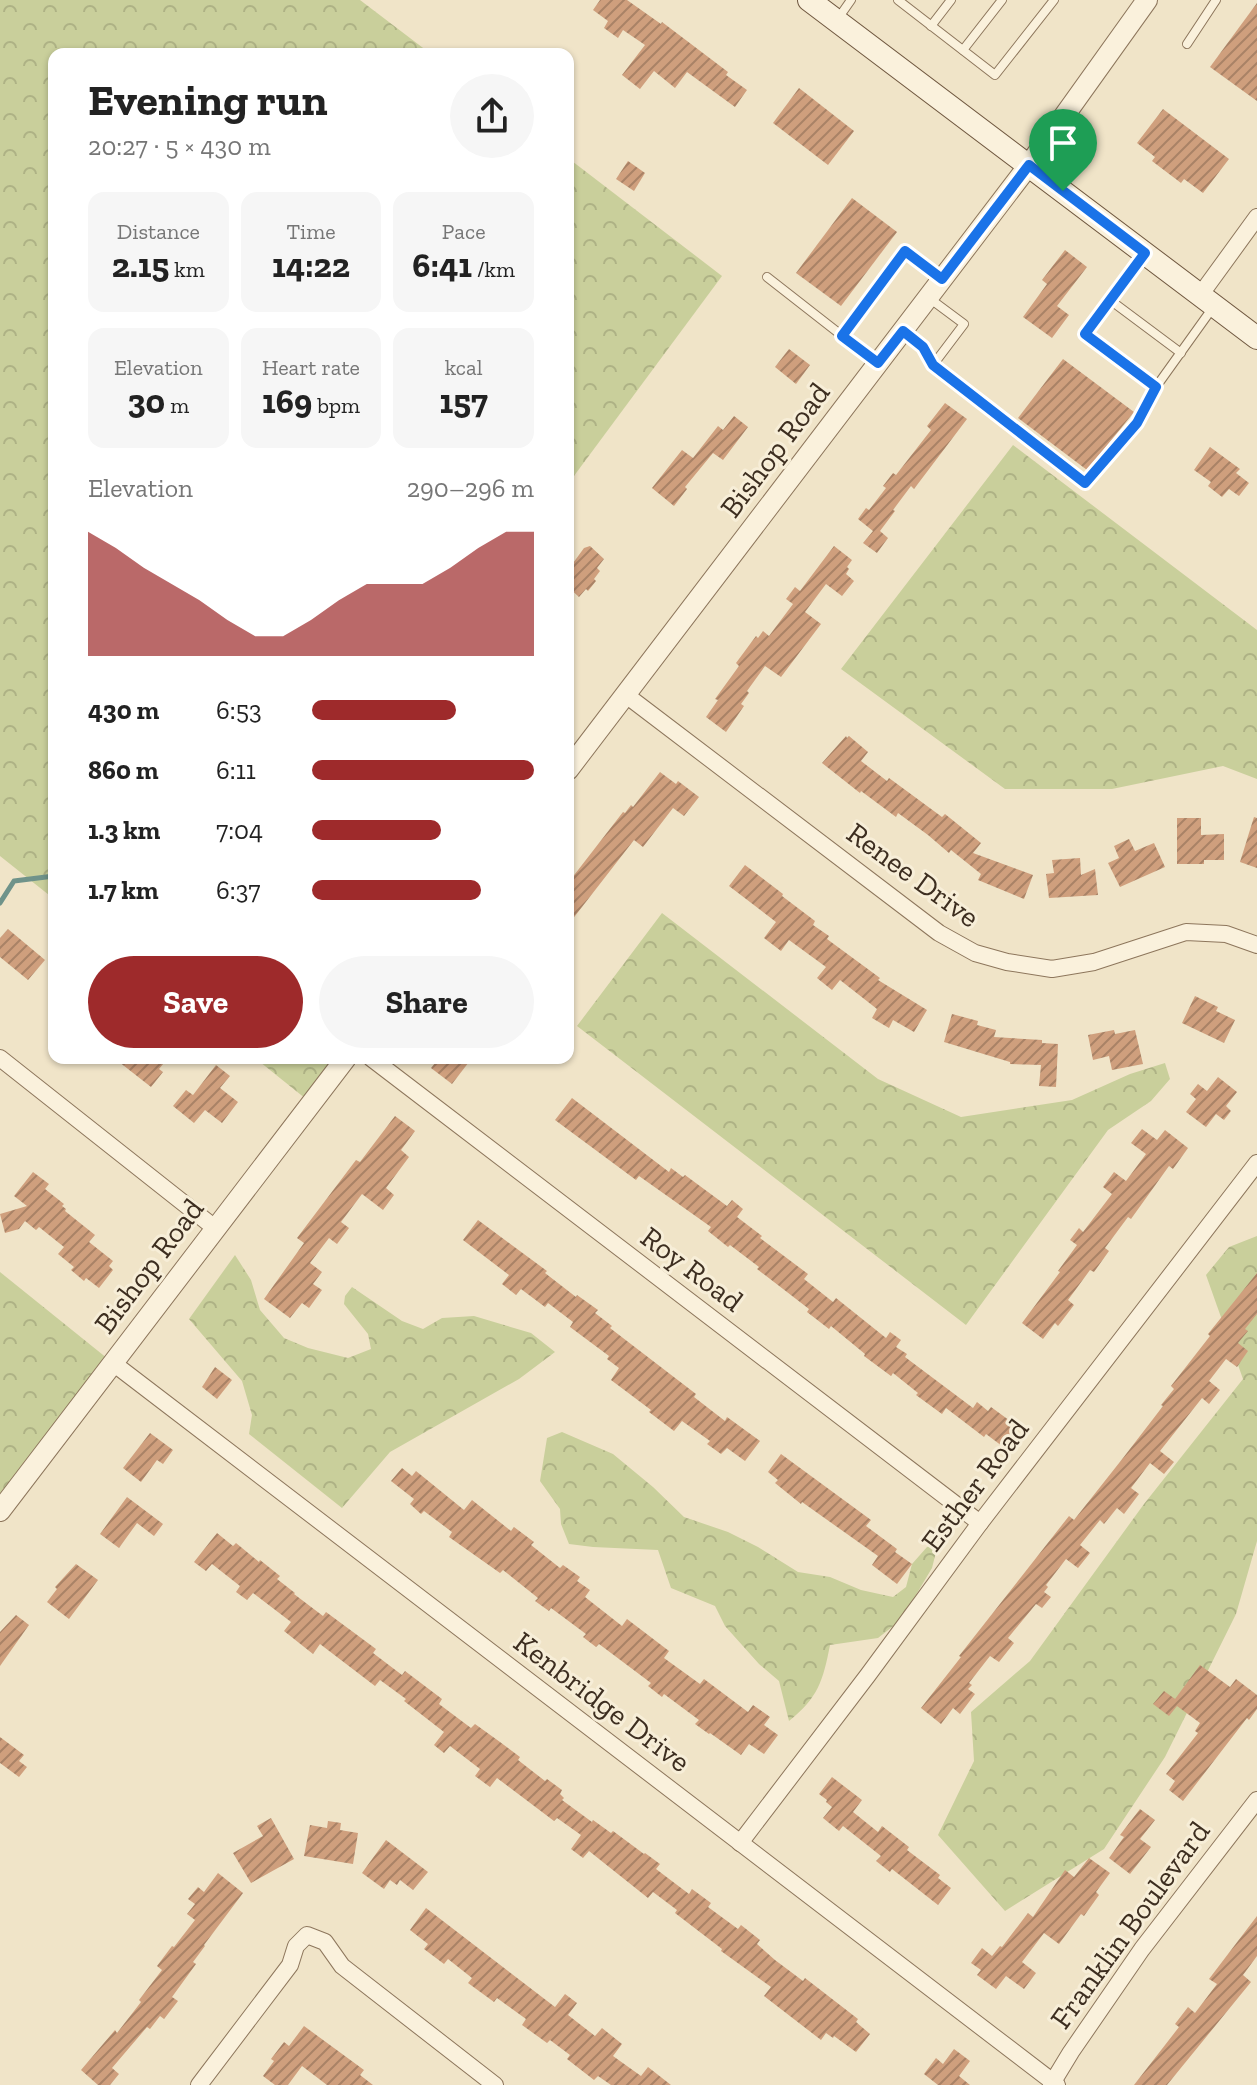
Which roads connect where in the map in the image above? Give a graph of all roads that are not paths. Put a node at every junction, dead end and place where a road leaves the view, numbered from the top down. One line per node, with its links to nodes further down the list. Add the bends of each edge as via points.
1 (809, 0): 9 (main road)
2 (851, 0): 9 (lane)
3 (898, 0): 10 (lane)
4 (951, 0): 10 (lane)
5 (1002, 0): 12 (lane)
6 (1054, 0): 12 (lane, via 995,75)
7 (1147, 0): 13 (street, Bishop Road)
8 (1216, 0): 11 (lane)
9 (837, 20): 13 (main road)
10 (931, 26): 12 (lane)
11 (1187, 44)
12 (963, 50)
13 (1029, 165): 15 (main road); 17 (street, Bishop Road)
14 (1257, 217): 20 (street)
15 (1145, 253): 19 (lane); 20 (main road)
16 (767, 277): 22 (lane)
17 (942, 279): 18 (street, Bishop Road); 22 (lane, via 905,251)
18 (929, 297): 21 (street, Bishop Road); 26 (lane, via 964,324)
19 (1110, 300): 24 (lane); 27 (lane, via 1085,334)
20 (1208, 300): 23 (main road); 24 (lane)
21 (903, 331): 25 (street, Bishop Road); 26 (lane, via 923,347)
22 (842, 336): 25 (lane)
23 (1257, 338)
24 (1181, 353): 27 (lane)
25 (878, 363): 28 (street, Bishop Road)
26 (933, 365): 27 (lane, via 1085,483 1137,423)
27 (1156, 387)
28 (626, 695): 29 (street, Bishop Road); 30 (street, Renee Drive, via 939,933 975,953 1052,969 1094,962 1186,932 1226,934)
29 (574, 762)
30 (1257, 945)
31 (0, 1058): 35 (street)
32 (341, 1064): 35 (street, Bishop Road)
33 (379, 1064): 38 (street, Roy Road)
34 (1257, 1163): 38 (street, Esther Road)
35 (215, 1228): 36 (street, Bishop Road)
36 (113, 1363): 37 (street, Bishop Road); 40 (street, Kenbridge Drive)
37 (0, 1511)
38 (980, 1523): 40 (street, Esther Road)
39 (1257, 1800): 41 (street, Franklin Boulevard, via 1142,1949)
40 (740, 1843): 41 (street, Kenbridge Drive)
41 (1053, 2084)
42 (199, 2085): 43 (street, via 307,1935 325,1942 342,1966)
43 (495, 2085)

